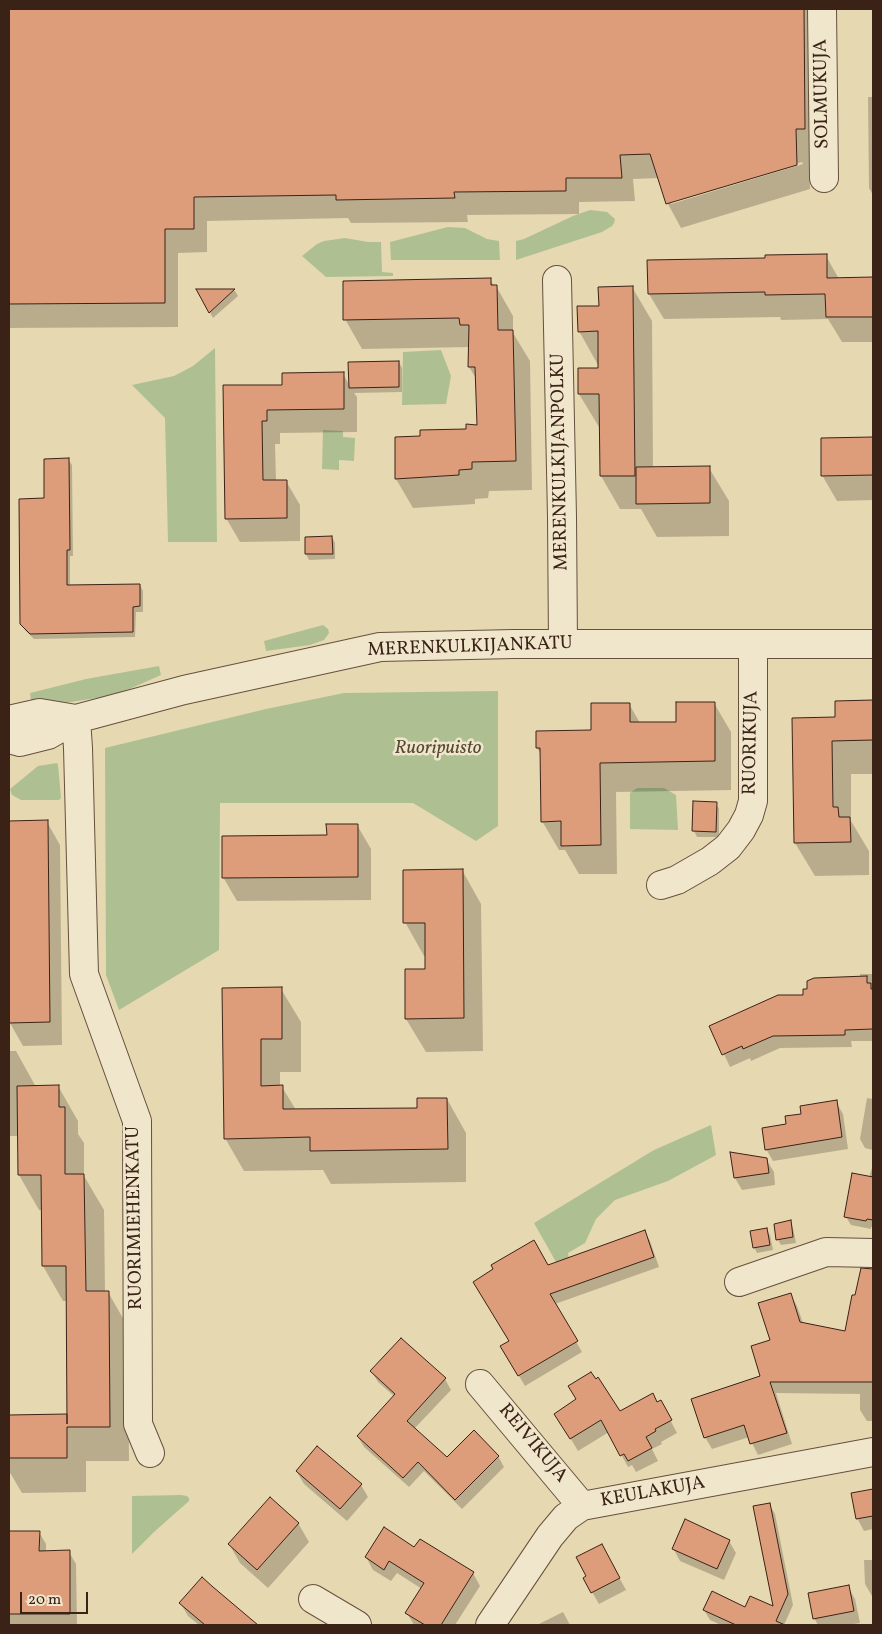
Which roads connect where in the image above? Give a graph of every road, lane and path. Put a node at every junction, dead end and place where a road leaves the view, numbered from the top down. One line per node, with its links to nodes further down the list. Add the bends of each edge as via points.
1 (822, 9): 2 (street, SOLMUKUJA)
2 (824, 178)
3 (557, 280): 4 (street, MERENKULKIJANPOLKU)
4 (563, 644): 5 (street, MERENKULKIJANKATU); 7 (street, MERENKULKIJANKATU, via 380,647 184,690)
5 (753, 644): 6 (street, MERENKULKIJANKATU); 10 (street, RUORIKUJA, via 753,801 749,816 728,847 710,861)
6 (873, 644)
7 (76, 719): 8 (street, via 40,713); 9 (street, via 48,735 20,742); 15 (street, RUORIMIEHENKATU, via 84,974 137,1121 138,1424)
8 (9, 720)
9 (9, 739)
10 (660, 885)
11 (873, 1253): 12 (street, via 826,1252)
12 (739, 1282)
13 (480, 1384): 16 (street, REIVIKUJA)
14 (873, 1452): 16 (street, KEULAKUJA)
15 (150, 1453)
16 (582, 1506): 19 (street, KEULAKUJA, via 566,1517 550,1536)
17 (313, 1599): 18 (street)
18 (357, 1625)
19 (490, 1625)

